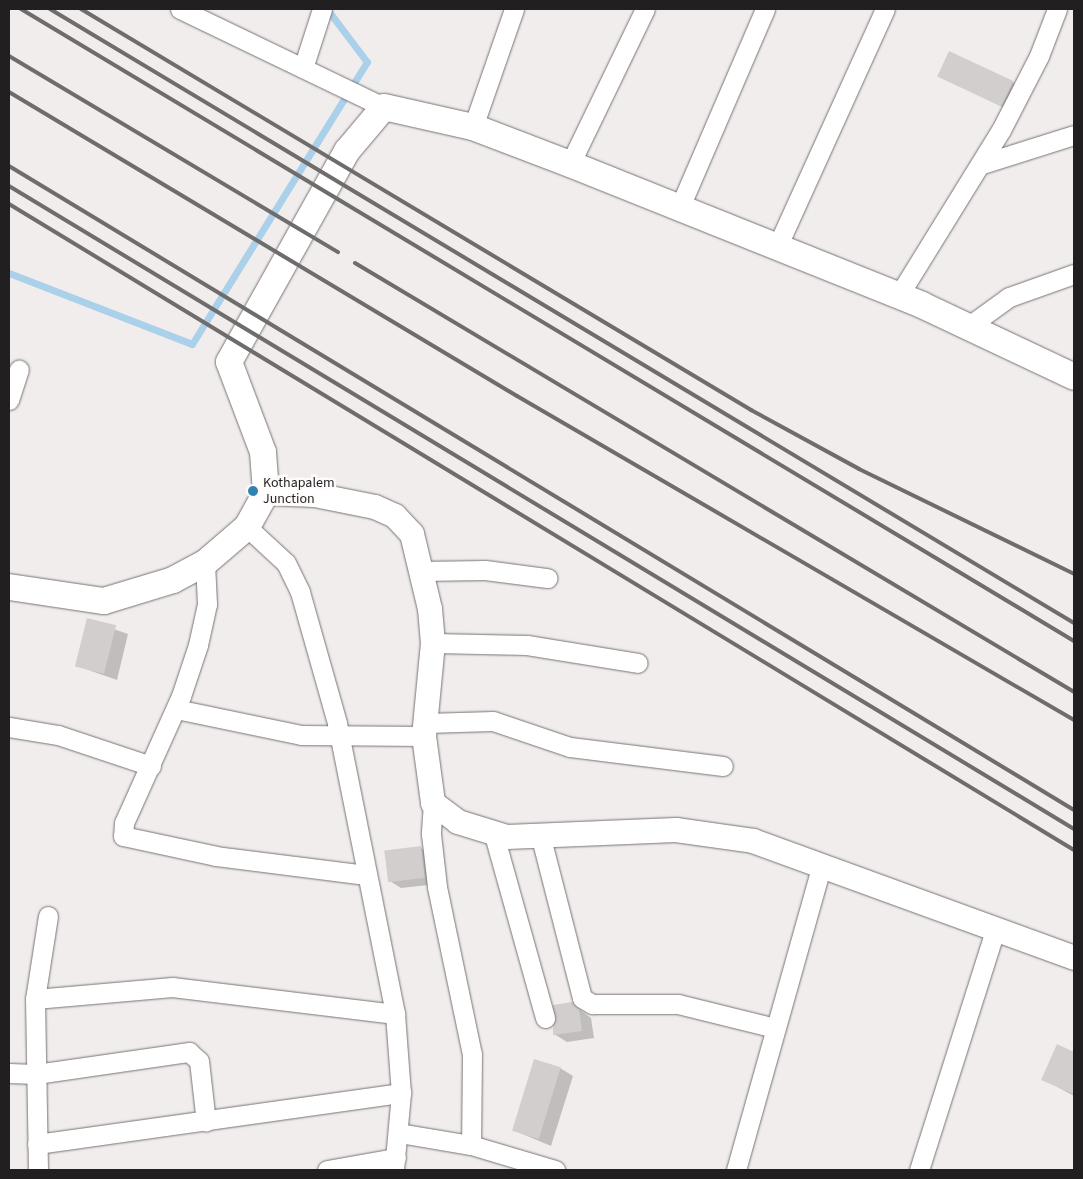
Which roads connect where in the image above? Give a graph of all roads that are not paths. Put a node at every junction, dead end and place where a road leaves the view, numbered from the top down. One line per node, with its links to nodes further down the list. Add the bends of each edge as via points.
1 (180, 9): 8 (street)
2 (322, 9): 8 (street)
3 (514, 9): 10 (street)
4 (645, 9): 12 (street)
5 (765, 9): 14 (street)
6 (885, 9): 15 (street)
7 (1057, 9): 13 (street, via 1039,56)
8 (303, 68): 9 (street)
9 (384, 107): 10 (main road); 22 (main road, via 347,151 229,362 254,421)
10 (473, 127): 12 (main road)
11 (1074, 135): 13 (street)
12 (570, 164): 14 (main road)
13 (982, 164): 17 (street)
14 (679, 208): 15 (main road)
15 (777, 247): 17 (main road)
16 (1074, 274): 18 (street, via 1008,298)
17 (899, 295): 18 (main road)
18 (969, 326): 20 (main road)
19 (19, 370): 21 (street)
20 (1074, 377)
21 (9, 400)
22 (266, 493): 23 (main road); 25 (street, via 315,495 375,507 395,516 412,534)
23 (247, 528): 24 (main road); 33 (street, via 286,563 300,592 313,627)
24 (205, 563): 27 (main road, via 173,580 104,601); 30 (street, via 207,604)
25 (422, 571): 26 (street, via 485,570); 28 (street)
26 (547, 578)
27 (9, 587)
28 (433, 643): 29 (street, via 527,645); 32 (street)
29 (638, 663)
30 (176, 709): 33 (street, via 266,729); 34 (street)
31 (9, 727): 34 (street, via 58,735)
32 (425, 730): 33 (street); 35 (street, via 493,721 570,746); 36 (street)
33 (340, 737): 40 (street)
34 (151, 766): 40 (street, via 124,823 126,840)
35 (723, 766)
36 (433, 803): 37 (street, via 458,822); 54 (street, via 430,834 437,886 472,1054)
37 (494, 835): 38 (street); 46 (street)
38 (541, 838): 39 (street, via 614,832 707,832 753,841); 47 (street, via 582,998 592,1004 678,1004)
39 (822, 864): 42 (street); 47 (street)
40 (367, 875): 45 (street)
41 (48, 916): 44 (street)
42 (995, 930): 43 (street); 60 (street)
43 (1074, 958)
44 (35, 1000): 45 (street, via 172,987); 49 (street)
45 (395, 1014): 50 (street)
46 (545, 1018)
47 (775, 1028): 59 (street)
48 (9, 1073): 49 (street)
49 (36, 1074): 51 (street, via 189,1052 200,1061); 53 (street)
50 (402, 1093): 51 (street); 52 (street)
51 (206, 1122): 53 (street)
52 (399, 1133): 54 (street); 55 (street)
53 (37, 1144): 56 (street)
54 (471, 1145): 58 (street)
55 (395, 1164): 57 (street)
56 (38, 1170)
57 (327, 1170)
58 (555, 1170)
59 (736, 1170)
60 (919, 1170)

